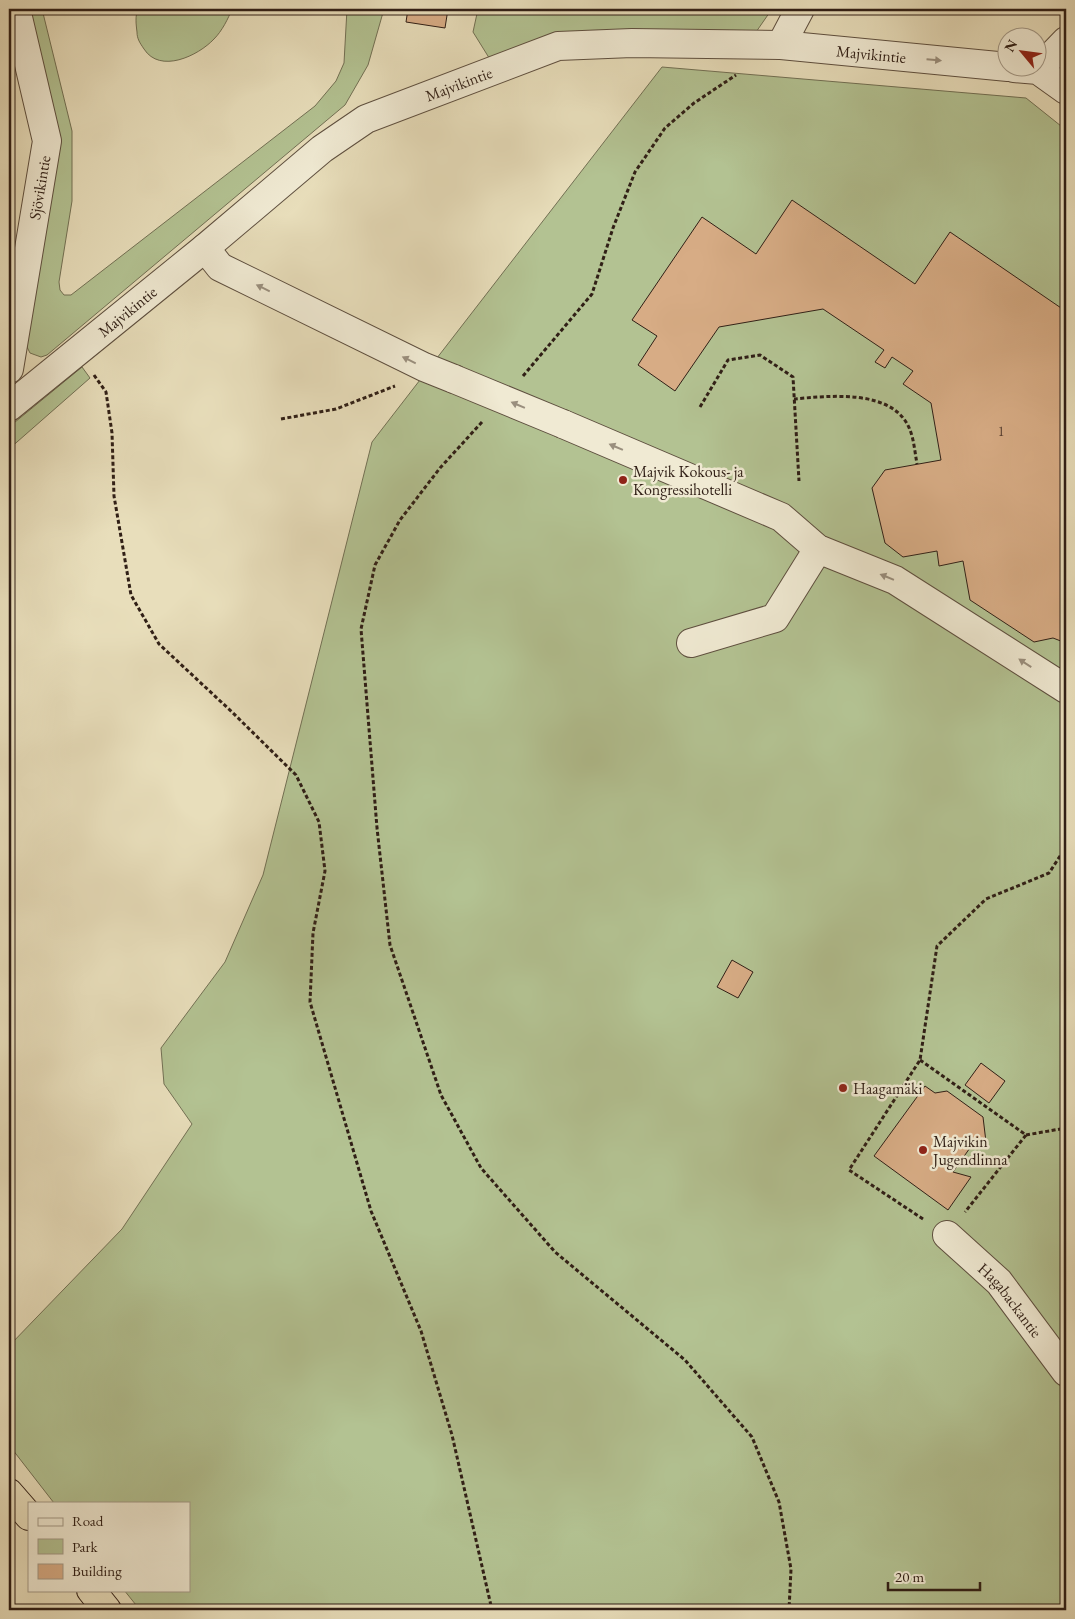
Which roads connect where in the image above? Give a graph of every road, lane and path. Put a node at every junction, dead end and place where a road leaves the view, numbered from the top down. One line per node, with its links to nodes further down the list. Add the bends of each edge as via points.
1 (16, 9): 13 (street, Sjövikintie, via 48,141)
2 (800, 9): 4 (street)
3 (1066, 41): 5 (street)
4 (781, 45): 6 (street, Majvikintie, one-way to 6); 10 (street, Majvikintie, via 632,43 558,46 366,118 322,149)
5 (1048, 54)
6 (998, 66)
7 (741, 72): 14 (path, via 694,103 665,128 635,172 592,294)
8 (1043, 78): 9 (street)
9 (1066, 90)
10 (213, 258): 11 (street, Majvikintie); 12 (street, one-way to 10)
11 (78, 352): 16 (street, Majvikintie); 35 (path, via 106,392 112,433 114,496 131,595 159,644 296,775 319,822 325,871 313,933 310,1002 371,1212 421,1331 443,1406)
12 (424, 367): 19 (path, via 416,378 336,409); 22 (street, one-way to 12, bridge, via 780,517)
13 (9, 369)
14 (519, 380)
15 (794, 399): 17 (path, via 793,377 760,355 728,360); 20 (path, via 842,396 878,401 899,414 910,429); 21 (path)
16 (9, 407)
17 (700, 407)
18 (486, 417): 36 (path, via 440,468 400,520 375,564 361,629 390,945 441,1095 482,1168 555,1252 685,1360 752,1437 779,1502 791,1569)
19 (282, 419)
20 (918, 464)
21 (799, 481)
22 (818, 548): 23 (street, via 775,618); 24 (street, one-way to 22, via 895,580)
23 (691, 643)
24 (1066, 689)
25 (1066, 847): 26 (path, via 1049,873 986,899 937,946)
26 (920, 1060): 28 (path); 29 (path, via 849,1170)
27 (1066, 1128): 28 (path)
28 (1026, 1135): 29 (path)
29 (947, 1235): 30 (street, Hagabackantie, via 999,1282)
30 (1066, 1372)
31 (9, 1492): 32 (highway)
32 (28, 1515)
33 (93, 1592): 34 (highway)
34 (107, 1610)
35 (492, 1610)
36 (789, 1610)

